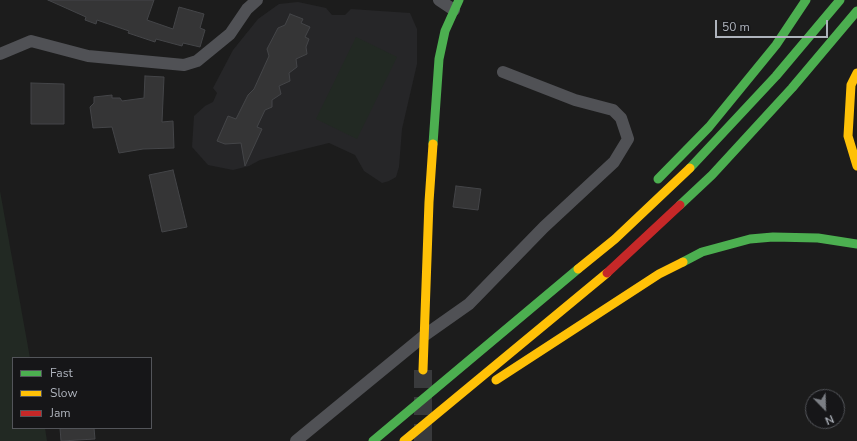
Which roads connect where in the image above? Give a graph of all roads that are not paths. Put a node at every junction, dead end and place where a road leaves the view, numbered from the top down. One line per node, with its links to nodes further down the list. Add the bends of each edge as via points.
1 (439, 0): 5 (street)
2 (806, 0): 11 (main road, via 776,45 709,127)
3 (840, 0): 15 (main road, via 776,76 695,164 615,239)
4 (251, 1): 7 (street, via 230,34 197,62 184,65 88,56 31,41)
5 (457, 5): 14 (main road, via 445,31 439,59 429,202)
6 (857, 11): 17 (main road, via 792,88 712,175 605,275)
7 (0, 54)
8 (503, 72): 14 (street, via 575,100 613,110 621,118 628,139 614,162 544,227 469,304)
9 (857, 73): 10 (main road, via 851,85 848,136)
10 (857, 166)
11 (649, 188)
12 (857, 244): 17 (main road, via 818,238 773,237 750,239 702,252 659,274)
13 (582, 254): 15 (main road)
14 (425, 335): 16 (main road); 18 (street)
15 (469, 361): 19 (main road)
16 (423, 370)
17 (406, 439)
18 (296, 441)
19 (373, 441)

